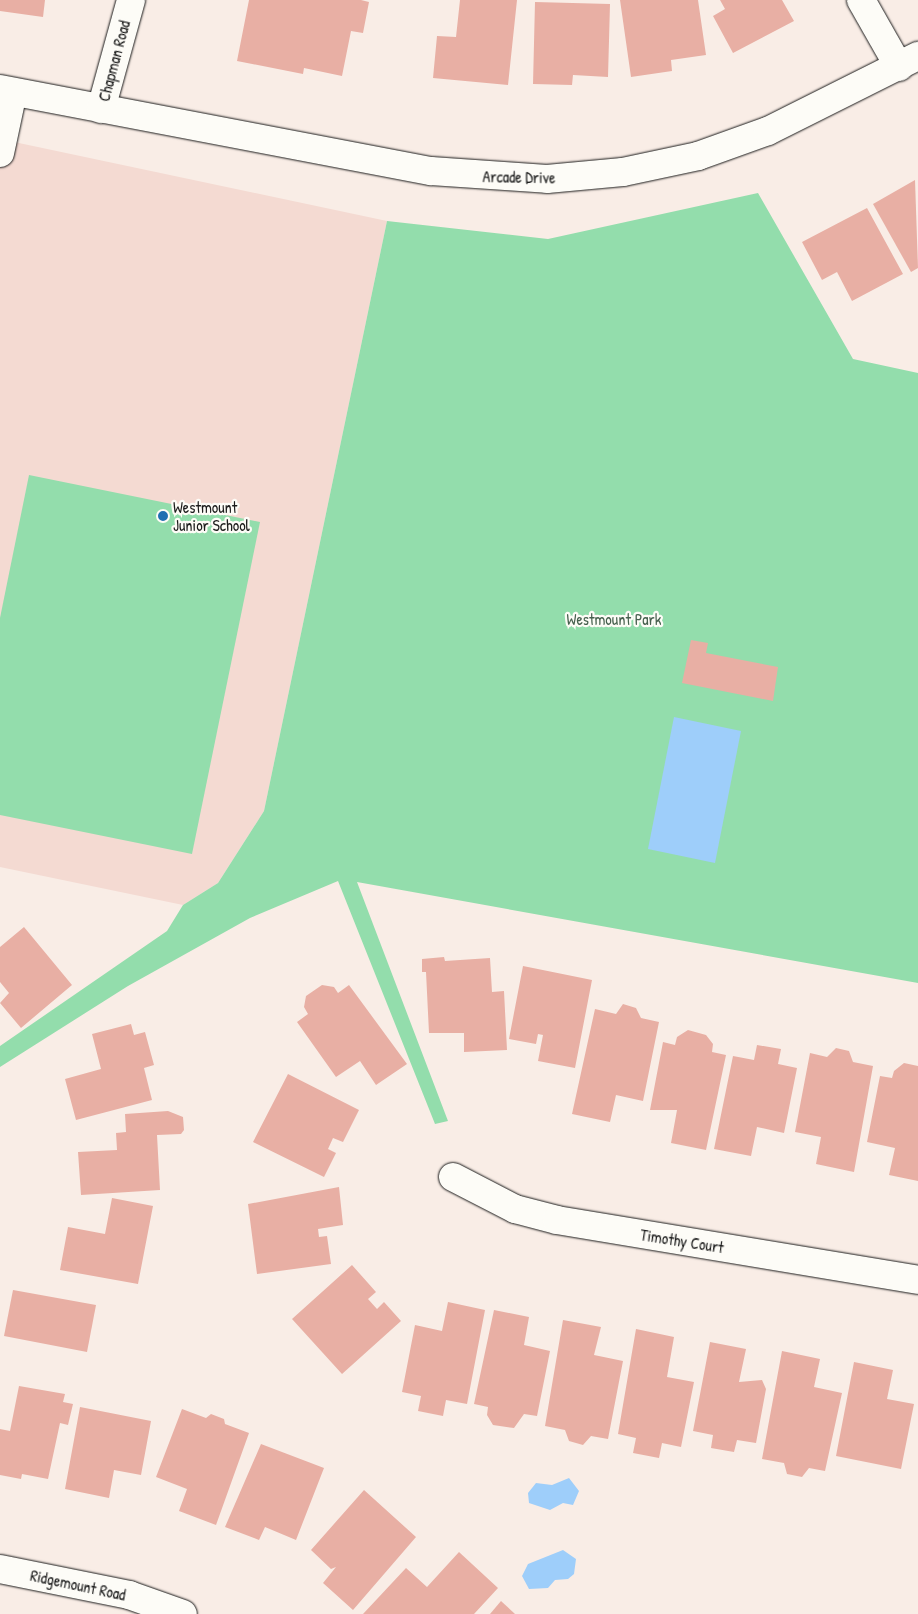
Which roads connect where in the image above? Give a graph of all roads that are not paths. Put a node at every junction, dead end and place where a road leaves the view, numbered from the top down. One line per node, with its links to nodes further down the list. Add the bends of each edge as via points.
1 (131, 0): 5 (street, Chapman Road)
2 (861, 0): 3 (street)
3 (908, 62): 5 (street, Arcade Drive, via 768,131 698,156 623,172 547,179 431,171)
4 (7, 90): 5 (street, Chapman Road); 6 (street)
5 (101, 109)
6 (0, 153)
7 (453, 1177): 8 (street, Timothy Court, via 515,1209 557,1220)
8 (918, 1280)
9 (0, 1570): 10 (street, Ridgemount Road, via 129,1595)
10 (183, 1614)

